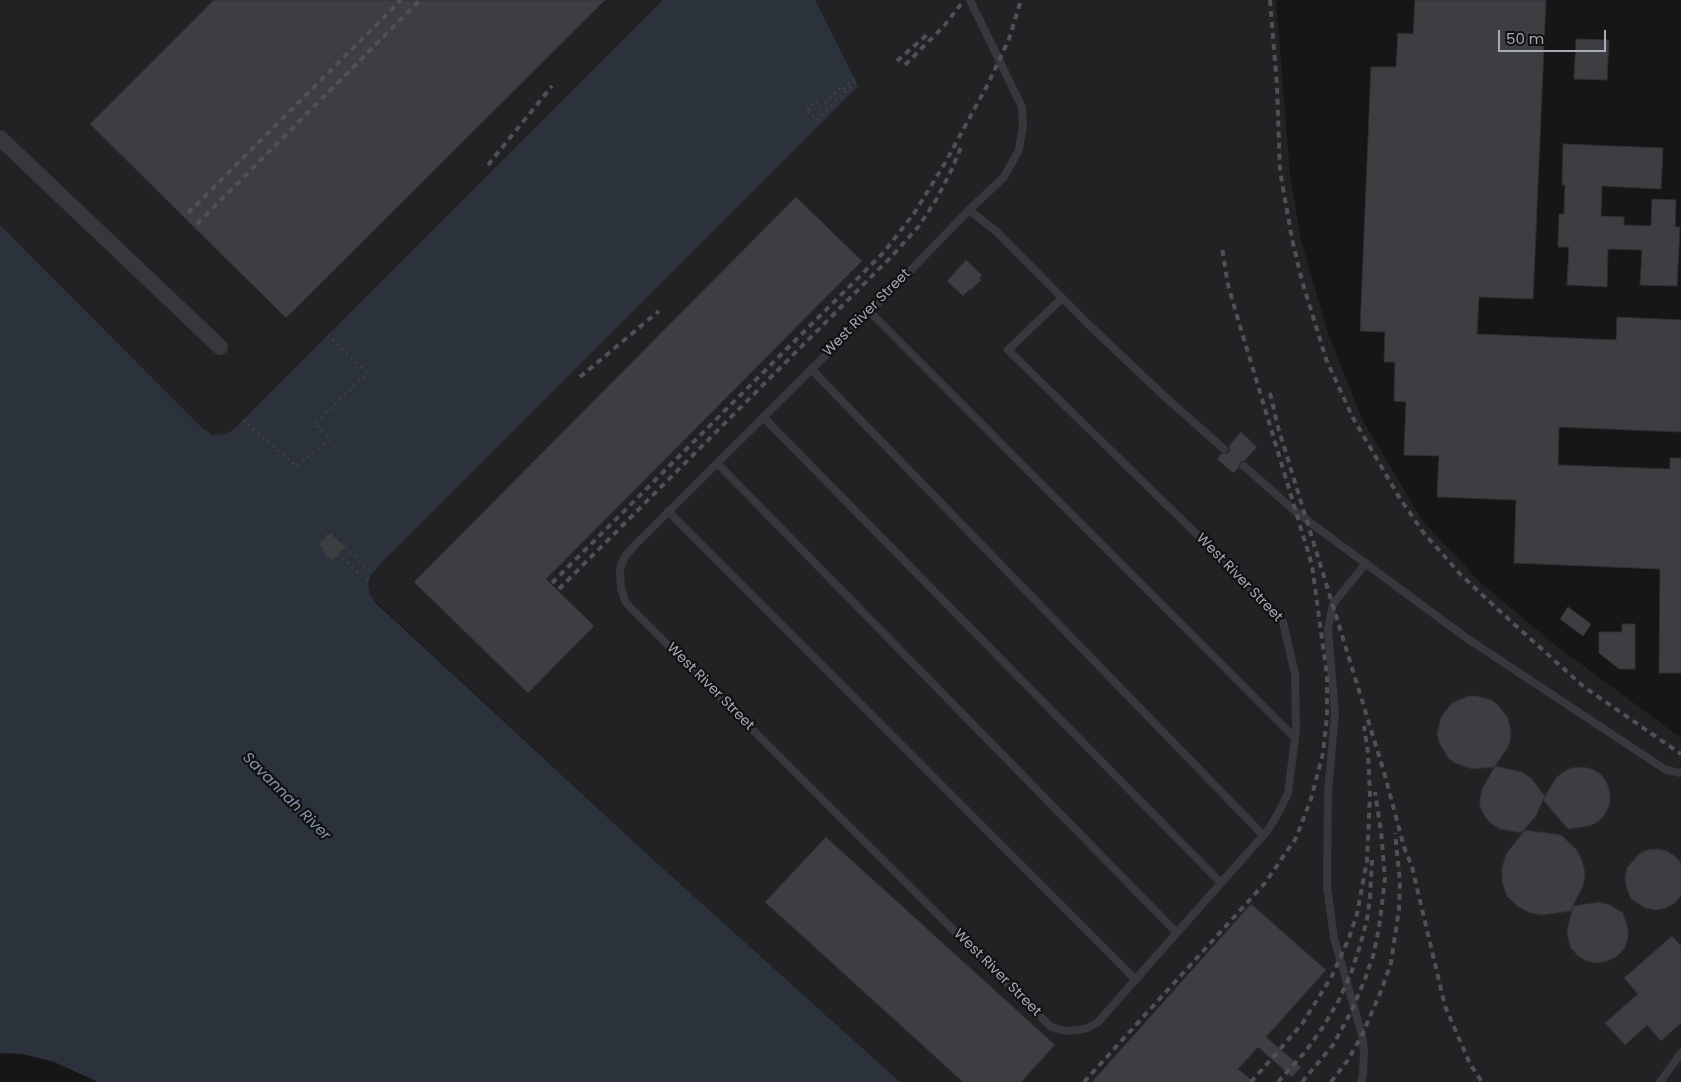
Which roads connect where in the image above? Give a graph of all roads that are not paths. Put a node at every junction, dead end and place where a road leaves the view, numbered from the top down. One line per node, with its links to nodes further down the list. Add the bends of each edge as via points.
1 (970, 0): 3 (lane, West River Street, via 1022,107 1023,125 1019,150 1004,177)
2 (0, 138): 6 (street)
3 (969, 210): 4 (lane, via 997,232); 5 (lane, West River Street)
4 (1062, 298): 9 (lane); 14 (lane, West River Street, via 1008,350 1283,622 1295,674)
5 (869, 311): 7 (lane, West River Street); 14 (lane)
6 (220, 347)
7 (811, 369): 8 (lane, West River Street); 16 (lane)
8 (763, 416): 10 (lane, West River Street); 17 (lane)
9 (1224, 449)
10 (717, 463): 12 (lane, West River Street); 18 (lane)
11 (1244, 466): 13 (lane, via 1296,512)
12 (668, 511): 19 (lane); 19 (lane, West River Street, via 625,556 620,569 620,589 626,603 1051,1027 1066,1031 1085,1029 1098,1023)
13 (1366, 563): 15 (lane, via 1537,685 1666,770); 21 (lane, via 1333,604 1328,629 1335,713 1328,792 1327,887 1334,938 1362,1035)
14 (1296, 738): 16 (lane, West River Street, via 1288,792)
15 (1681, 773)
16 (1263, 835): 17 (lane, West River Street)
17 (1221, 883): 18 (lane, West River Street)
18 (1177, 933): 19 (lane, West River Street)
19 (1136, 980)
20 (1681, 1053): 22 (lane)
21 (1361, 1082)
22 (1660, 1082)

